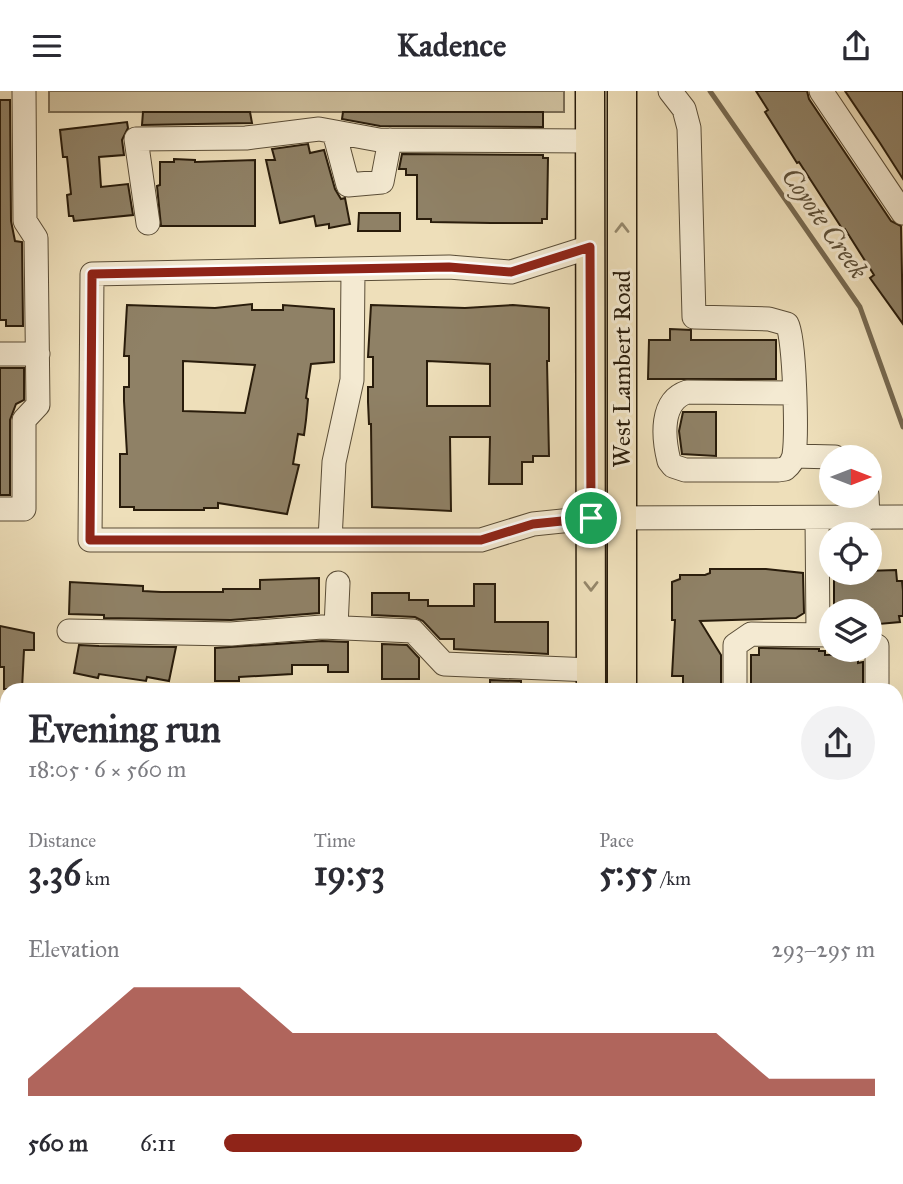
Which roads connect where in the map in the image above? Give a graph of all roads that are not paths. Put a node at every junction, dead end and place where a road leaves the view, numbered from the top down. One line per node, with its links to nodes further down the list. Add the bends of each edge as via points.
1 (23, 91): 14 (street, via 25,221 36,238)
2 (590, 91): 8 (main road, West Lambert Road)
3 (622, 91): 21 (main road, West Lambert Road, one-way to 3)
4 (670, 91): 15 (street, via 684,110 689,128 694,317 769,319 787,324 792,336)
5 (821, 91): 9 (street)
6 (334, 132): 7 (street); 7 (street, via 348,185 382,183); 10 (street, via 319,129 246,138 136,139)
7 (390, 140): 8 (street)
8 (590, 141): 11 (main road, West Lambert Road)
9 (903, 213)
10 (148, 223)
11 (590, 247): 12 (street, via 511,272 449,267); 23 (main road, West Lambert Road)
12 (353, 271): 25 (street, via 352,380 334,463); 25 (street, via 92,274 90,540)
13 (0, 354): 14 (street)
14 (38, 354): 20 (street, via 38,405 24,420 24,509)
15 (793, 393): 16 (street); 16 (street, via 687,392 668,406 667,446 673,466 685,470 778,470 785,469)
16 (794, 456): 17 (street)
17 (819, 457)
18 (863, 508): 24 (street)
19 (872, 508): 22 (street)
20 (0, 509)
21 (621, 517): 23 (street); 24 (street); 33 (main road, West Lambert Road)
22 (903, 517)
23 (591, 518): 25 (street, via 533,524 481,540); 32 (main road, West Lambert Road, one-way to 32)
24 (817, 518): 27 (street)
25 (330, 540)
26 (338, 583): 28 (street)
27 (823, 599)
28 (336, 627): 29 (street, via 231,634); 32 (street, via 413,631 444,664)
29 (69, 631)
30 (819, 635): 34 (street, via 751,634 735,645)
31 (877, 662): 35 (street)
32 (591, 680)
33 (622, 683)
34 (735, 683)
35 (877, 683)

